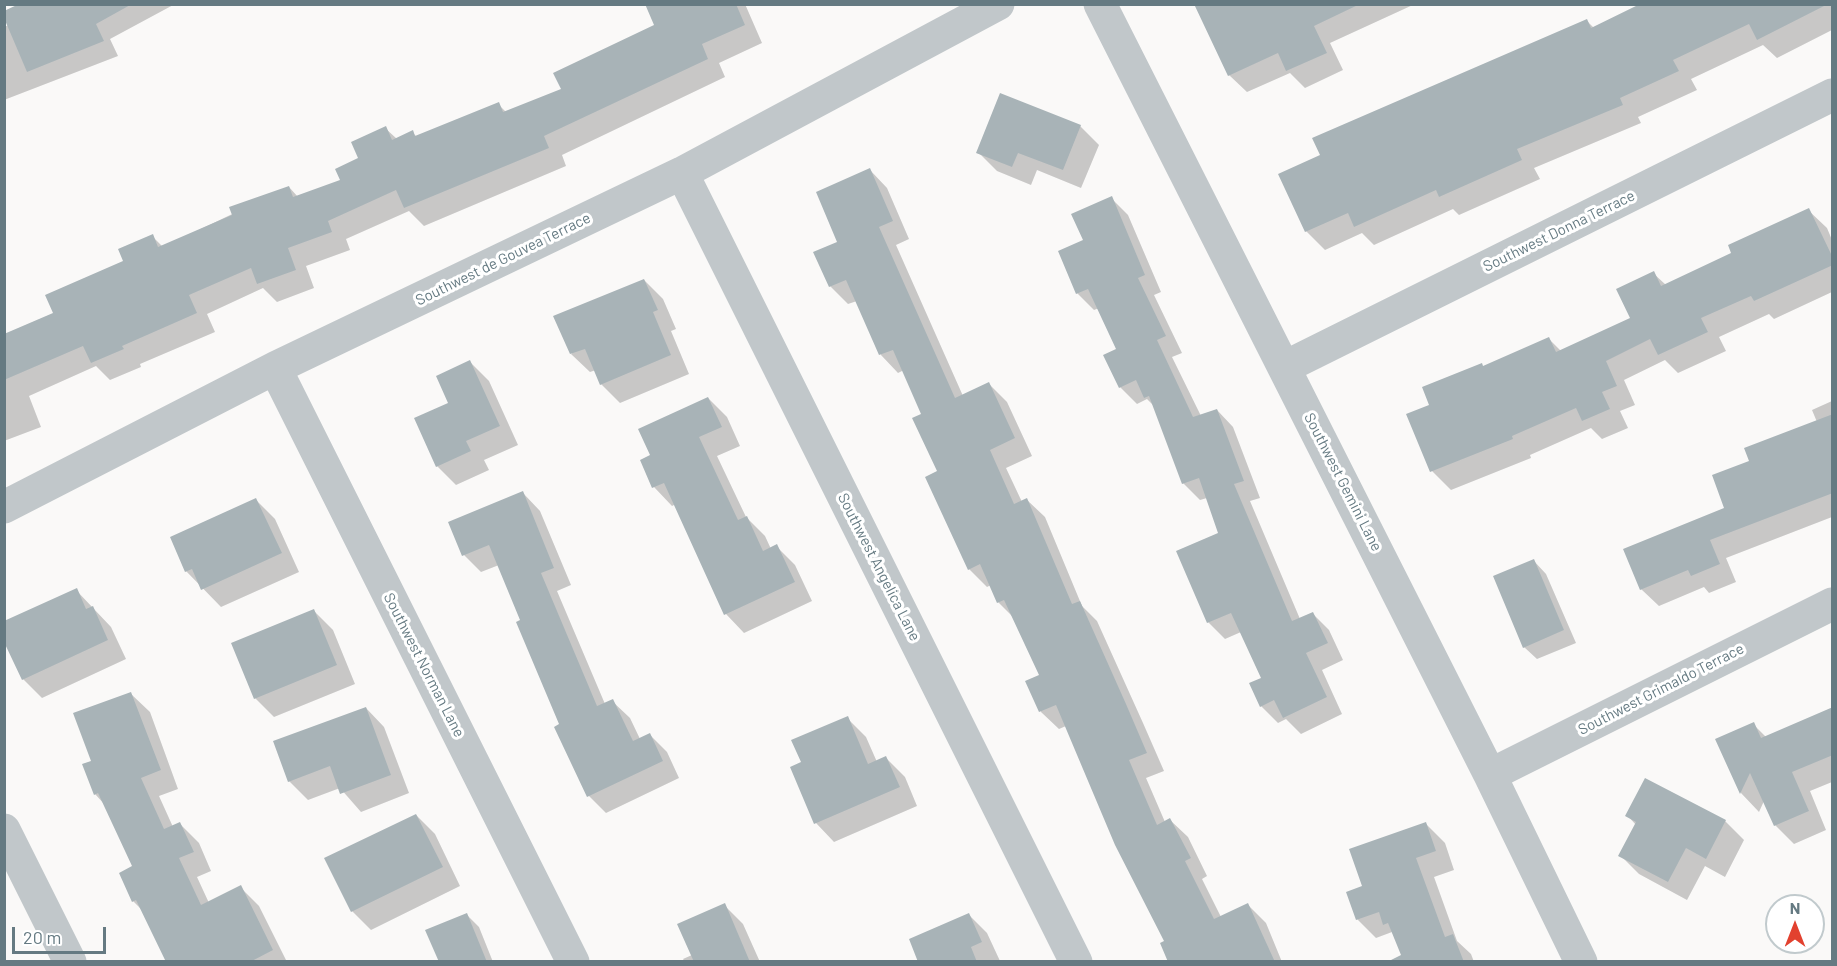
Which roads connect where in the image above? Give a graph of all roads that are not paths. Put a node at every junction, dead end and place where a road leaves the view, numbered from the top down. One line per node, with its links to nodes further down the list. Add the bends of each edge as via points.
1 (998, 4): 4 (street, Southwest de Gouvea Terrace)
2 (1100, 4): 5 (street, Southwest Gemini Lane)
3 (1833, 95): 5 (street, Southwest Donna Terrace)
4 (682, 172): 6 (street, Southwest de Gouvea Terrace); 13 (street, Southwest Angelica Lane)
5 (1285, 367): 9 (street, Southwest Gemini Lane)
6 (276, 368): 7 (street, Southwest de Gouvea Terrace); 12 (street, Southwest Norman Lane)
7 (4, 507)
8 (1833, 604): 9 (street, Southwest Grimaldo Terrace)
9 (1490, 775): 14 (street, Southwest Gemini Lane)
10 (4, 830): 11 (street)
11 (70, 962)
12 (573, 962)
13 (1076, 962)
14 (1581, 962)

